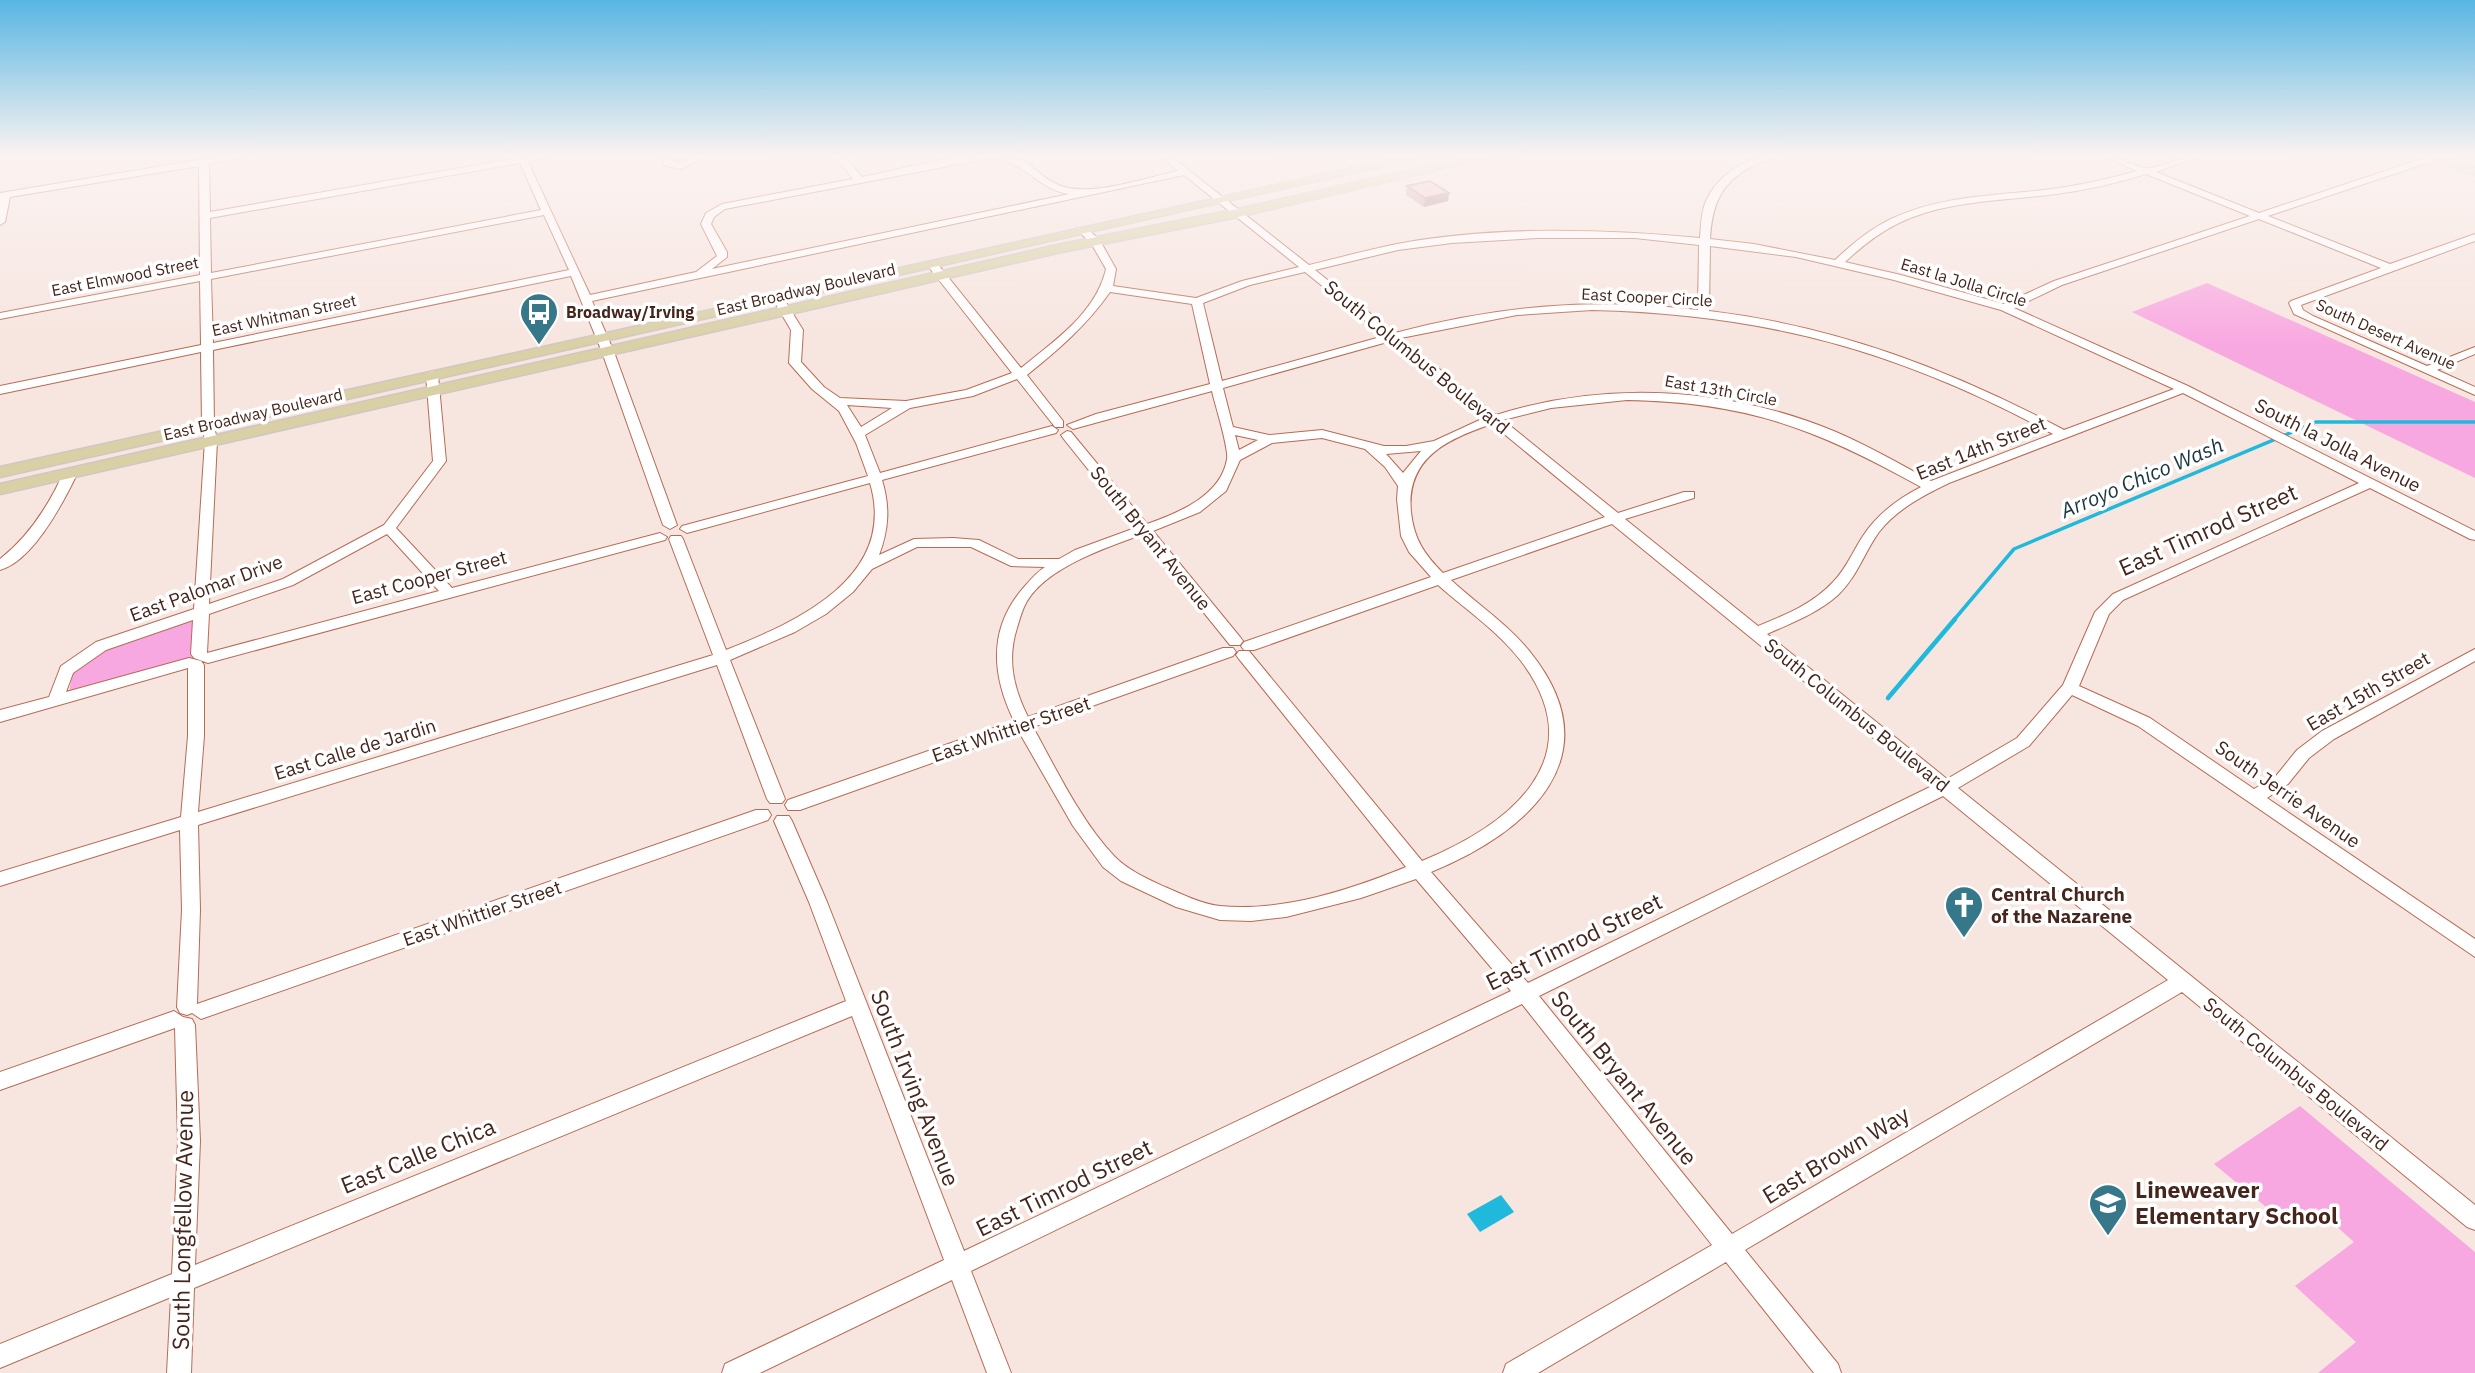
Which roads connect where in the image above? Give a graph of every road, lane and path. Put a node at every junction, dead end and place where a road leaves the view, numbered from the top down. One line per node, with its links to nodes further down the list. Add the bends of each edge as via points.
1 (205, 218): 25 (street, South Longfellow Avenue)
2 (513, 218): 25 (street, East Elmwood Street)
3 (548, 218): 23 (street)
4 (709, 218): 17 (street, via 706,224)
5 (969, 218): 18 (street)
6 (1140, 218): 13 (main road, East Broadway Boulevard)
7 (1212, 218): 15 (main road, East Broadway Boulevard)
8 (1244, 218): 21 (street, South Columbus Boulevard)
9 (1708, 218): 16 (street)
10 (1905, 218): 19 (street, via 1870,233)
11 (2253, 218): 31 (street, via 2058,283)
12 (2264, 218): 22 (street)
13 (1082, 230): 15 (street); 20 (main road, East Broadway Boulevard)
14 (2475, 237): 22 (street)
15 (1095, 241): 24 (main road, East Broadway Boulevard); 27 (street, via 1111,269)
16 (1705, 241): 19 (street, East la Jolla Circle); 21 (street, East la Jolla Circle, via 1581,234 1461,239 1398,247); 32 (street)
17 (722, 252): 18 (street); 26 (street, via 714,266)
18 (766, 262): 26 (street)
19 (1838, 263): 31 (street, East la Jolla Circle)
20 (932, 264): 24 (street, South Bryant Avenue); 30 (main road, East Broadway Boulevard)
21 (1306, 268): 29 (street, East la Jolla Circle); 34 (street, South Columbus Boulevard)
22 (2390, 268): 38 (street, South Desert Avenue, via 2299,301 2295,303 2298,312)
23 (575, 272): 28 (street); 36 (street, East Whitman Street)
24 (942, 276): 30 (main road, East Broadway Boulevard); 39 (street, South Bryant Avenue)
25 (205, 277): 33 (street, East Elmwood Street); 36 (street, South Longfellow Avenue)
26 (686, 279): 28 (street)
27 (1107, 288): 29 (street); 39 (street, via 1059,344)
28 (586, 299): 35 (street)
29 (1197, 301): 41 (street)
30 (782, 304): 35 (main road, East Broadway Boulevard); 45 (street, via 797,330 794,363)
31 (2005, 308): 42 (street, East la Jolla Circle)
32 (1703, 315): 34 (street, East Cooper Circle, via 1645,309 1549,309 1450,322); 52 (street, East Cooper Circle, via 1771,324 1894,356 1998,400)
33 (0, 316)
34 (1393, 337): 41 (street, East Cooper Circle); 47 (street, South Columbus Boulevard)
35 (605, 344): 40 (main road, East Broadway Boulevard); 70 (street)
36 (206, 347): 43 (street, East Whitman Street); 48 (street, South Longfellow Avenue)
37 (2475, 350): 38 (street)
38 (2429, 369): 44 (street, South Desert Avenue)
39 (1021, 374): 46 (street, via 968,393); 49 (street, South Bryant Avenue)
40 (434, 383): 48 (main road, East Broadway Boulevard); 54 (main road, East Broadway Boulevard); 67 (street, via 439,461)
41 (1216, 387): 49 (street, East Cooper Street); 50 (street)
42 (2183, 389): 52 (street, East 14th Street); 61 (street, South la Jolla Avenue)
43 (0, 390)
44 (2475, 391)
45 (837, 401): 46 (street); 51 (street)
46 (906, 405): 51 (street)
47 (1493, 419): 55 (street, East 13th Circle); 63 (street, East 13th Circle, via 1545,404 1595,397 1707,402 1814,428); 66 (street, South Columbus Boulevard)
48 (208, 425): 54 (street, South Longfellow Avenue); 58 (main road, East Broadway Boulevard)
49 (1063, 429): 60 (street, East Cooper Street); 68 (street, South Bryant Avenue)
50 (1227, 429): 53 (street); 57 (street)
51 (859, 434): 60 (street)
52 (2064, 435): 63 (street, East 14th Street)
53 (1269, 439): 56 (street, via 1322,434); 57 (street)
54 (211, 441): 59 (main road, East Broadway Boulevard); 80 (street, South Longfellow Avenue)
55 (1444, 442): 56 (street, via 1406,450); 62 (street, via 1426,453)
56 (1370, 447): 62 (street, via 1397,472)
57 (1234, 458): 68 (street, via 1228,479 1198,507)
58 (0, 472)
59 (70, 474): 64 (main road, East Broadway Boulevard); 76 (street, via 58,503 37,532)
60 (879, 479): 69 (street); 70 (street, East Cooper Street)
61 (2370, 483): 71 (street, South la Jolla Avenue); 86 (street, East Timrod Street, via 2118,597 2102,612)
62 (1403, 484): 77 (street, via 1409,539)
63 (1931, 487): 81 (street, East 14th Street, via 1886,516 1827,596)
64 (0, 489)
65 (1689, 495): 66 (street, East Whittier Street)
66 (1615, 518): 77 (street, East Whittier Street); 81 (street, South Columbus Boulevard)
67 (388, 528): 79 (street); 80 (street, East Palomar Drive, via 288,582)
68 (1144, 529): 74 (street, via 1099,543); 82 (street, South Bryant Avenue)
69 (883, 530): 72 (street); 75 (street)
70 (673, 533): 79 (street, East Cooper Street); 84 (street)
71 (2475, 536)
72 (914, 543): 73 (street, via 975,543); 75 (street)
73 (1016, 563): 74 (street); 78 (street)
74 (1058, 564): 78 (street)
75 (869, 565): 84 (street, via 857,582 804,623)
76 (0, 566)
77 (1442, 579): 82 (street, East Whittier Street); 96 (street, via 1506,636 1550,695 1557,723 1555,763 1497,830)
78 (1025, 590): 89 (street, via 1004,646 1011,698)
79 (449, 593): 85 (street, East Cooper Street)
80 (203, 611): 85 (street, South Longfellow Avenue); 87 (street, East Palomar Drive, via 101,646 66,670)
81 (1756, 633): 90 (street, South Columbus Boulevard)
82 (1239, 649): 89 (street, East Whittier Street); 96 (street, South Bryant Avenue)
83 (2475, 654): 91 (street, East 15th Street, via 2328,735 2303,754 2282,779)
84 (722, 658): 92 (street); 95 (street, East Calle de Jardin)
85 (198, 660): 87 (street, East Cooper Street); 95 (street, South Longfellow Avenue)
86 (2070, 688): 90 (street, East Timrod Street, via 2023,742); 91 (street, South Jerrie Avenue, via 2144,722)
87 (55, 701): 88 (street, East Cooper Street)
88 (0, 716)
89 (1023, 725): 93 (street, East Whittier Street); 96 (street, via 1084,828 1117,870 1218,913 1318,902)
90 (1947, 787): 99 (street, South Columbus Boulevard); 100 (street, East Timrod Street)
91 (2256, 796): 98 (street, South Jerrie Avenue)
92 (776, 799): 93 (street, via 786,799); 94 (street)
93 (788, 813): 94 (street, via 772,822); 101 (street, South Irving Avenue)
94 (762, 815): 102 (street, East Whittier Street)
95 (189, 822): 97 (street, East Calle de Jardin); 102 (street, South Longfellow Avenue)
96 (1419, 870): 100 (street, South Bryant Avenue)
97 (0, 879)
98 (2475, 948)
99 (2182, 982): 104 (street, South Columbus Boulevard); 105 (street, East Brown Way)
100 (1525, 993): 105 (street, South Bryant Avenue); 106 (street, East Timrod Street)
101 (857, 1005): 106 (street, South Irving Avenue); 107 (street, East Calle Chica)
102 (187, 1016): 103 (street, East Whittier Street); 107 (street, South Longfellow Avenue, via 189,1141)
103 (0, 1081)
104 (2475, 1219)
105 (1729, 1249): 112 (street, East Brown Way); 113 (street, South Bryant Avenue)
106 (958, 1267): 110 (street, East Timrod Street); 111 (street, South Irving Avenue)
107 (181, 1281): 108 (street, East Calle Chica); 109 (street, South Longfellow Avenue)
108 (0, 1356)
109 (179, 1373)
110 (734, 1373)
111 (999, 1373)
112 (1515, 1373)
113 (1829, 1373)

